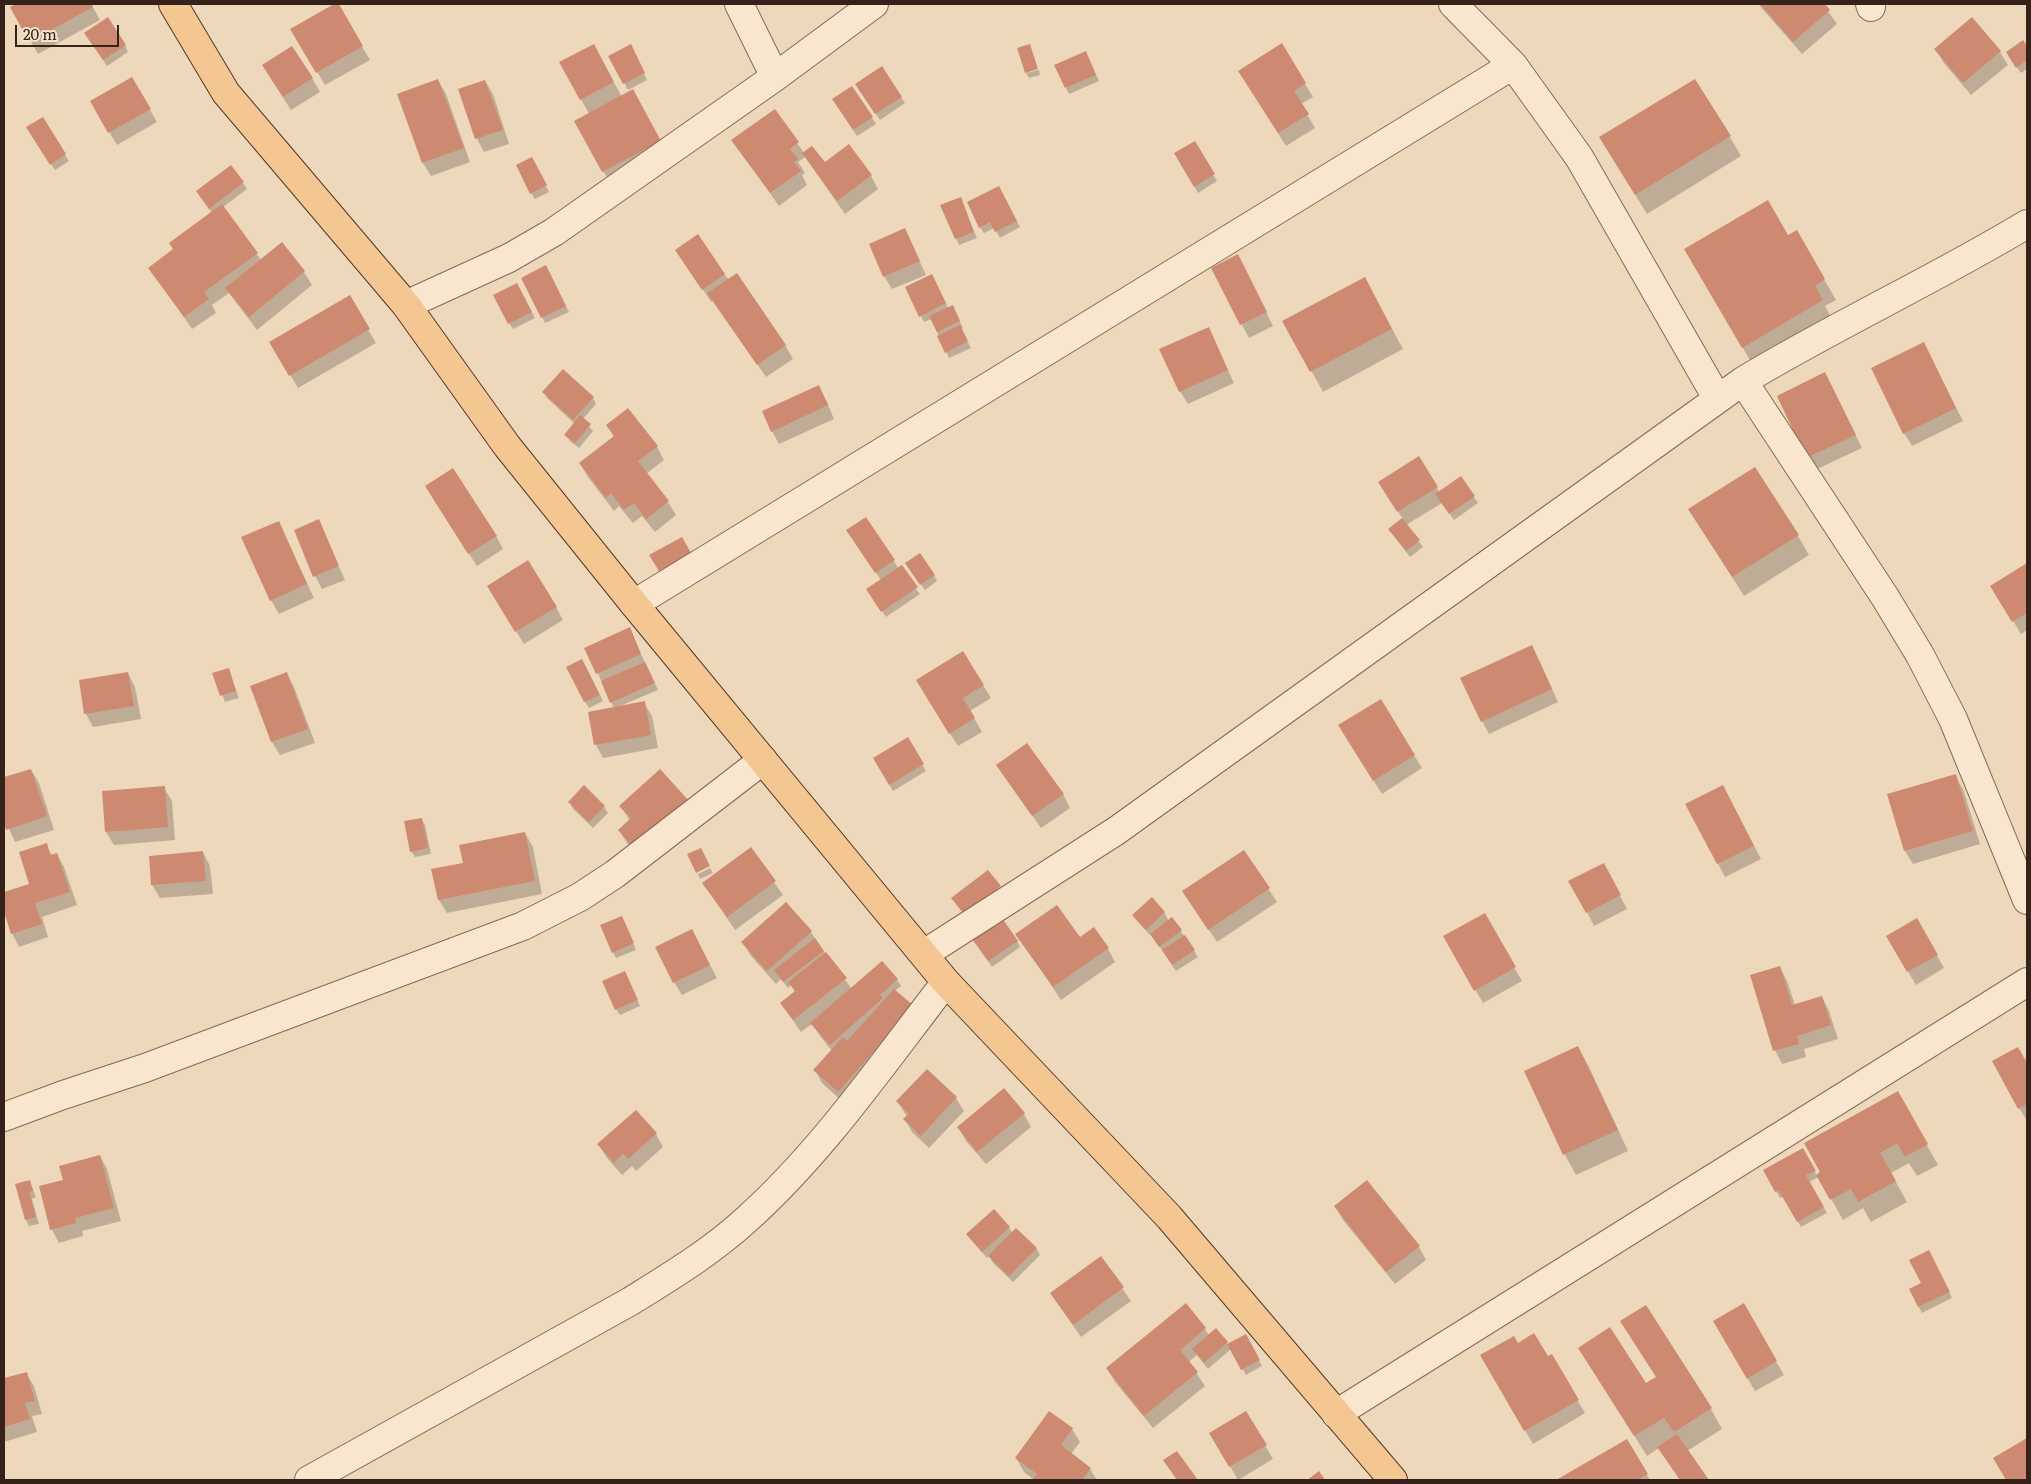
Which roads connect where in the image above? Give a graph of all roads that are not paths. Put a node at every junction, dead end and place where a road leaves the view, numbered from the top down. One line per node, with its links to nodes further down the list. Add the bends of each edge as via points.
1 (173, 4): 8 (main road, via 226,93)
2 (739, 4): 6 (street)
3 (874, 4): 6 (street)
4 (1453, 4): 5 (street)
5 (1513, 64): 10 (street, via 1579,157); 11 (street)
6 (775, 78): 8 (street, via 554,232 509,258)
7 (2027, 224): 9 (street)
8 (406, 305): 11 (main road, via 507,446)
9 (1743, 380): 10 (street); 13 (street, via 1880,588 1920,655 1953,719)
10 (1718, 398): 14 (street, via 1116,831)
11 (634, 604): 12 (main road)
12 (763, 760): 14 (main road); 17 (street, via 615,874 580,897 522,926 155,1065 63,1094)
13 (2027, 900)
14 (924, 954): 15 (main road)
15 (946, 982): 18 (main road, via 1169,1217); 19 (street, via 819,1144 746,1220 712,1248 631,1301)
16 (2027, 982): 18 (street)
17 (4, 1117)
18 (1336, 1414): 20 (main road)
19 (309, 1480)
20 (1393, 1480)

